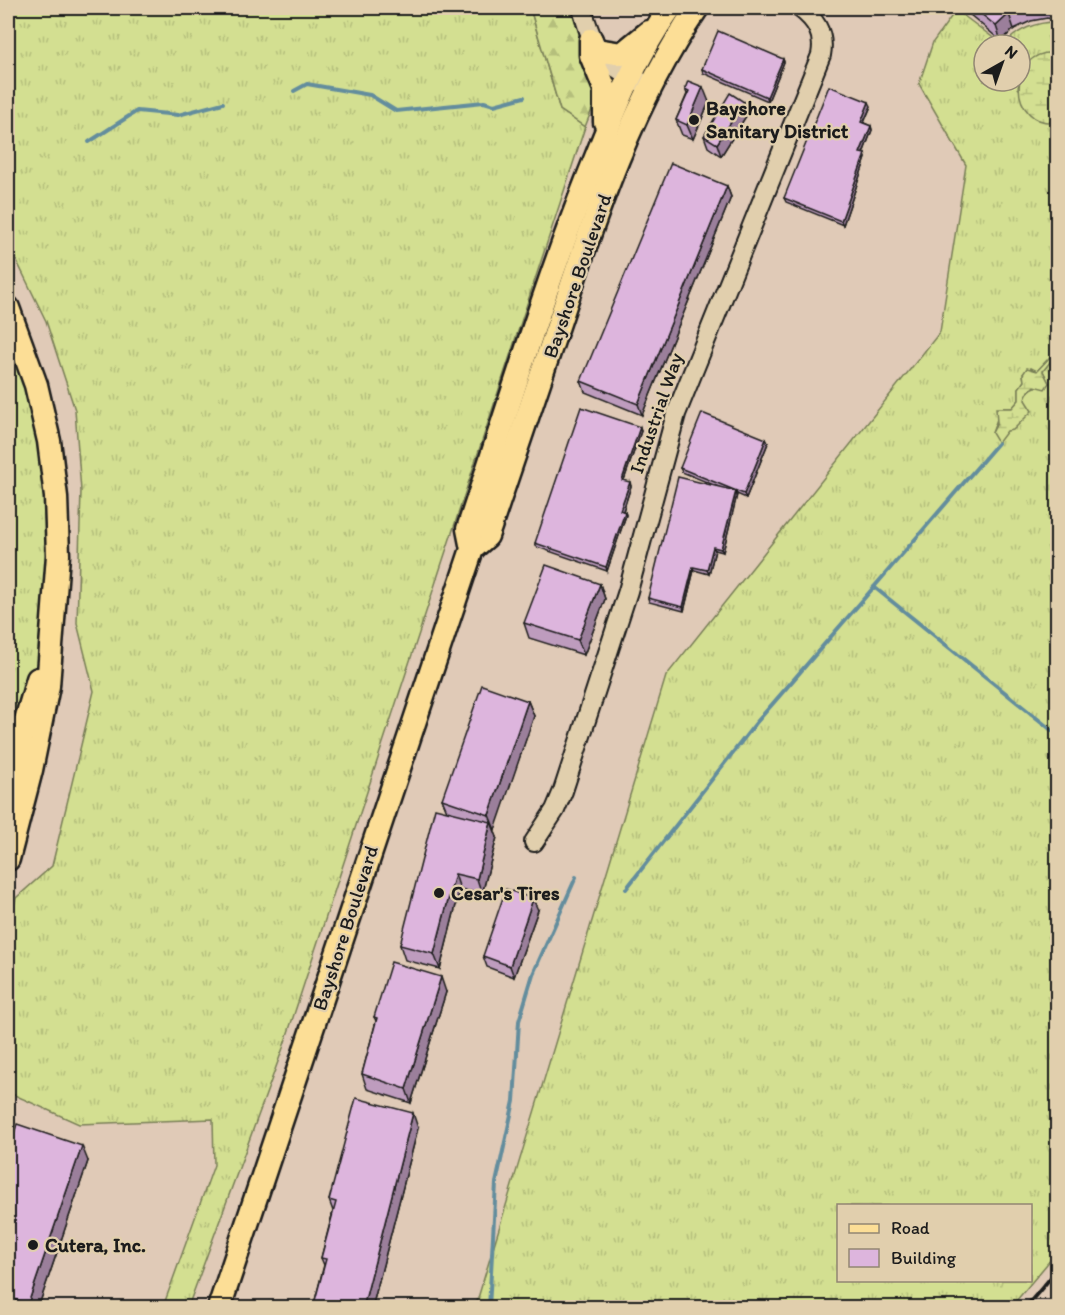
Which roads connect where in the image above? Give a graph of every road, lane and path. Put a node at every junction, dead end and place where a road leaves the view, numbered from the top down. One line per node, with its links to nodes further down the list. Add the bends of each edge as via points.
1 (582, 8): 6 (street)
2 (710, 8): 5 (main road)
3 (800, 8): 13 (street, Industrial Way, via 818,27 822,40 820,55 676,414 626,599 567,780 555,810)
4 (668, 10): 6 (main road, via 642,41 622,54); 7 (main road, Bayshore Boulevard)
5 (692, 16): 7 (main road, Bayshore Boulevard)
6 (594, 45): 7 (street, via 612,65); 8 (main road, via 591,55 605,89)
7 (640, 82): 8 (main road, Bayshore Boulevard); 10 (main road, Bayshore Boulevard, via 632,124 587,240 488,536)
8 (605, 135): 10 (main road, Bayshore Boulevard, via 567,232 468,529)
9 (8, 308): 11 (main road, via 36,385 54,469 58,555)
10 (472, 549): 15 (main road, Bayshore Boulevard)
11 (50, 640): 12 (main road); 14 (main road, via 41,729)
12 (8, 782)
13 (534, 842)
14 (8, 859)
15 (219, 1308)

